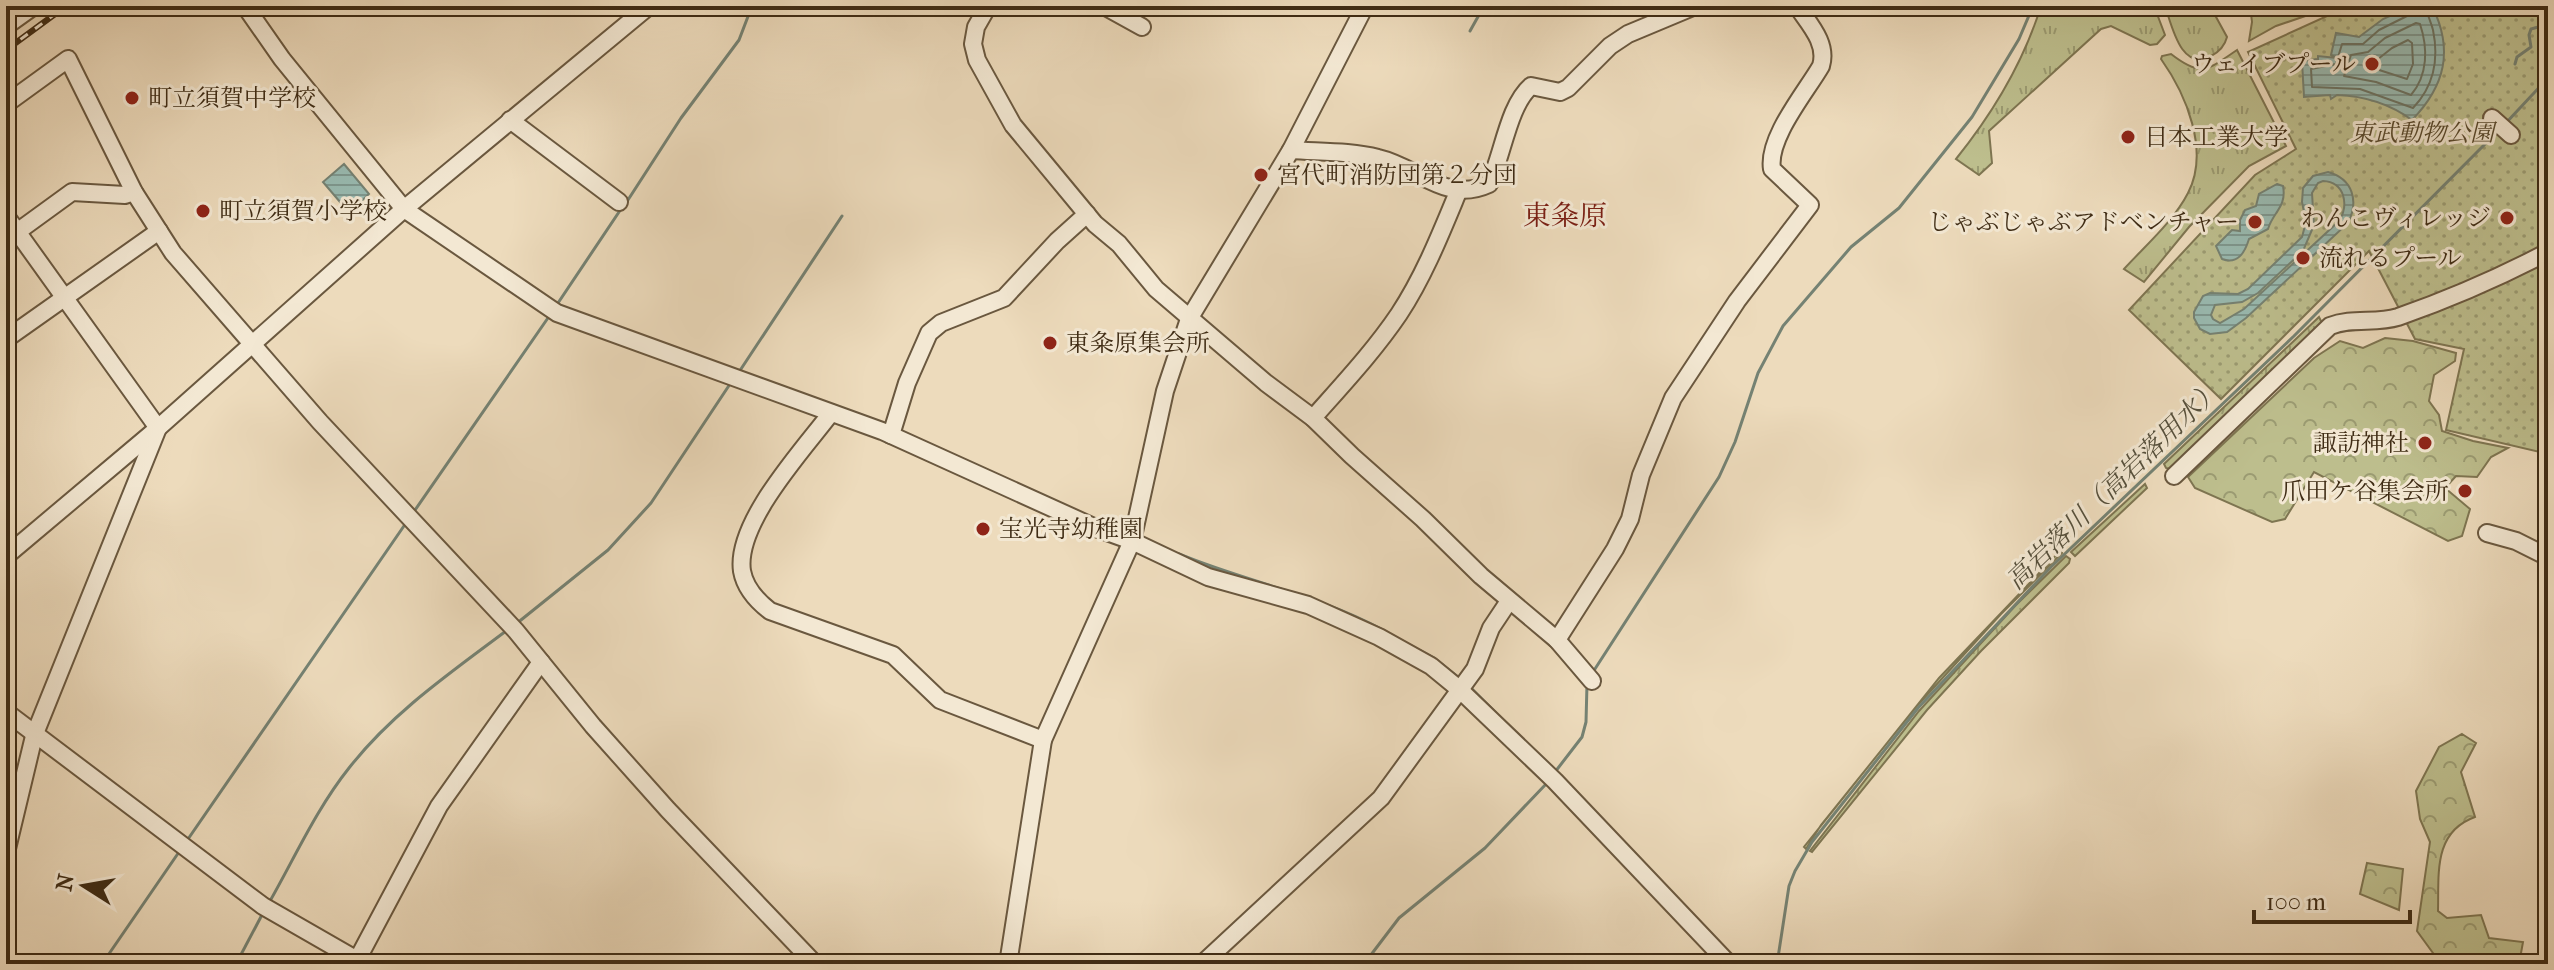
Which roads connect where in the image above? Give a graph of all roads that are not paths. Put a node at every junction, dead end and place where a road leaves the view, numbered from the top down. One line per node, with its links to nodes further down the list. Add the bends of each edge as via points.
1 (34, 6): 9 (street)
2 (245, 6): 19 (street)
3 (649, 6): 13 (street)
4 (988, 6): 20 (street, via 976,27 977,60 1013,125)
5 (1104, 6): 10 (street)
6 (1365, 6): 15 (street)
7 (1695, 6): 17 (street, via 1628,34 1560,92 1531,86 1522,94 1489,184)
8 (1797, 6): 39 (street, via 1821,42 1824,57 1784,128 1771,163 1810,205 1673,398 1625,529)
9 (6, 26)
10 (1142, 27)
11 (6, 104): 16 (street, via 68,59)
12 (2492, 118): 14 (street)
13 (510, 120): 18 (street); 19 (street)
14 (2511, 135)
15 (1291, 150): 17 (street, via 1378,158); 26 (street)
16 (134, 192): 22 (street); 23 (street, via 72,192)
17 (1458, 192): 30 (street, via 1401,311)
18 (619, 202)
19 (404, 209): 28 (street); 29 (street, via 557,313)
20 (1087, 214): 26 (street); 32 (street, via 1004,298 929,333)
21 (6, 216): 23 (street)
22 (159, 231): 25 (street); 28 (street)
23 (17, 232): 25 (street)
24 (2548, 252): 33 (street, via 2519,269 2395,318 2330,326)
25 (65, 298): 27 (street); 31 (street)
26 (1189, 319): 30 (street); 35 (street, via 1165,391)
27 (6, 339)
28 (251, 345): 31 (street); 40 (street)
29 (831, 413): 32 (street, via 872,435); 45 (street, via 753,519 742,572 756,600 770,611 893,655 940,700)
30 (1313, 418): 38 (street)
31 (158, 428): 36 (street); 44 (street)
32 (891, 435): 35 (street)
33 (2174, 476)
34 (2487, 533): 37 (street)
35 (1132, 541): 42 (street, via 1208,577 1308,605 1397,647); 45 (street)
36 (6, 556)
37 (2548, 557)
38 (1509, 601): 39 (street); 42 (street, via 1486,639 1480,662)
39 (1557, 640): 41 (street)
40 (541, 662): 48 (street, via 439,806); 49 (street, via 668,810)
41 (1592, 681)
42 (1459, 689): 47 (street, via 1555,781); 51 (street, via 1381,798)
43 (6, 712): 44 (street)
44 (34, 736): 46 (street); 48 (street, via 263,906)
45 (1043, 740): 50 (street)
46 (6, 853)
47 (1722, 961)
48 (356, 962)
49 (815, 964)
50 (1008, 964)
51 (1202, 964)

